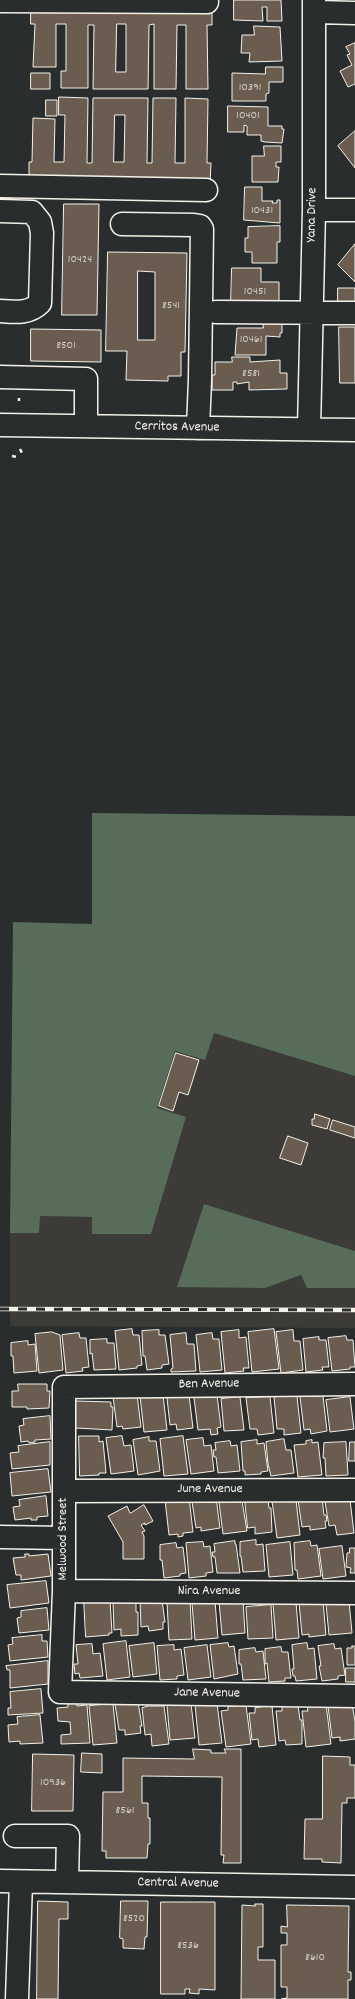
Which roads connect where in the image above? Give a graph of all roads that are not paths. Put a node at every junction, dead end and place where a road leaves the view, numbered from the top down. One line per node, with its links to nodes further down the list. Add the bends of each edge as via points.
1 (0, 1): 2 (street)
2 (207, 2)
3 (315, 6): 4 (street); 7 (street, Yana Drive)
4 (355, 12)
5 (0, 186): 6 (street)
6 (206, 190)
7 (314, 210): 8 (street); 13 (street, Yana Drive)
8 (355, 210)
9 (0, 211): 11 (street, via 32,212 40,222 42,233 40,303 34,309 25,312)
10 (122, 224): 18 (street, via 194,225 202,229)
11 (0, 311)
12 (216, 312): 13 (street)
13 (312, 313): 14 (street); 19 (street, Yana Drive)
14 (355, 313)
15 (0, 377): 17 (street, via 86,379)
16 (0, 425): 17 (street, Cerritos Avenue)
17 (86, 426): 18 (street, Cerritos Avenue)
18 (198, 428): 19 (street, Cerritos Avenue)
19 (309, 429): 20 (street, Cerritos Avenue)
20 (355, 430)
21 (355, 1384): 22 (street, Ben Avenue)
22 (64, 1387): 24 (street, Melwood Street)
23 (355, 1490): 24 (street, June Avenue)
24 (64, 1491): 26 (street, Melwood Street)
25 (0, 1537): 26 (street)
26 (64, 1538): 27 (street, Melwood Street)
27 (64, 1592): 28 (street, Nira Avenue); 29 (street, Melwood Street)
28 (355, 1593)
29 (60, 1692): 30 (street, Jane Avenue)
30 (355, 1696)
31 (15, 1836): 33 (street, via 68,1836)
32 (10, 1881): 33 (street, Central Avenue); 35 (street, via 19,1986)
33 (67, 1882): 34 (street, Central Avenue)
34 (355, 1887)
35 (17, 1999)

